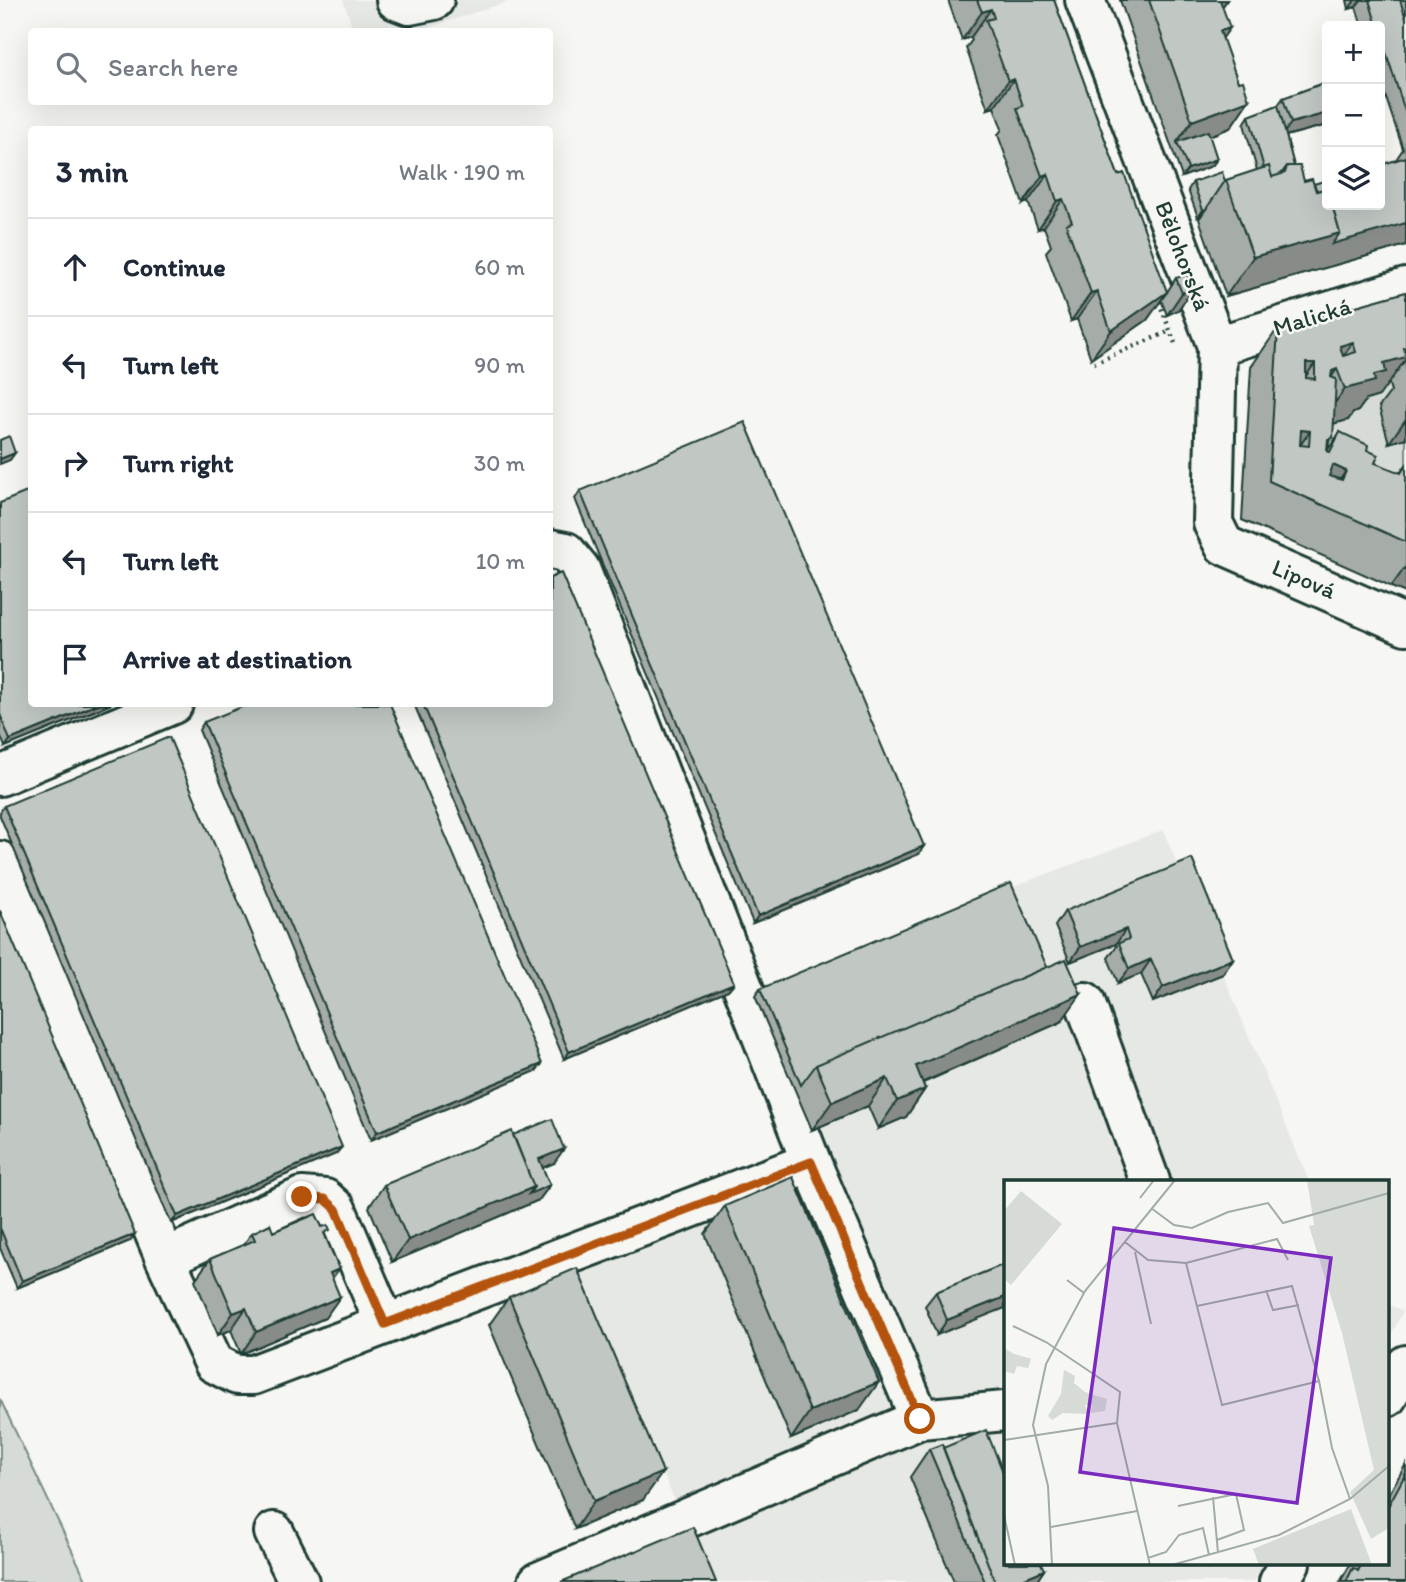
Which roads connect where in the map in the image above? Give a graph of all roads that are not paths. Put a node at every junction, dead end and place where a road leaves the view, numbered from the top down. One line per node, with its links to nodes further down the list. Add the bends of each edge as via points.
1 (396, 0): 2 (street, via 409,5)
2 (433, 0)
3 (1086, 0): 5 (street, Bělohorská)
4 (1406, 288): 5 (street, Malická)
5 (1217, 346): 6 (street, Bělohorská)
6 (1213, 523): 8 (street, Lipová, via 1224,545)
7 (553, 550): 13 (street, via 566,552 580,569)
8 (1406, 625)
9 (166, 707): 10 (street)
10 (0, 776)
11 (0, 861): 15 (street)
12 (1085, 1002): 14 (street)
13 (811, 1162): 16 (street); 20 (street)
14 (1150, 1180)
15 (165, 1258): 16 (street, via 214,1363 237,1375 253,1375); 16 (street, via 302,1197 325,1199 336,1209)
16 (385, 1324)
17 (1406, 1365): 18 (street)
18 (1388, 1395)
19 (1004, 1411): 20 (street)
20 (920, 1419): 24 (street)
21 (274, 1532): 23 (street)
22 (1289, 1564): 25 (street)
23 (299, 1582)
24 (538, 1582)
25 (1279, 1582)

